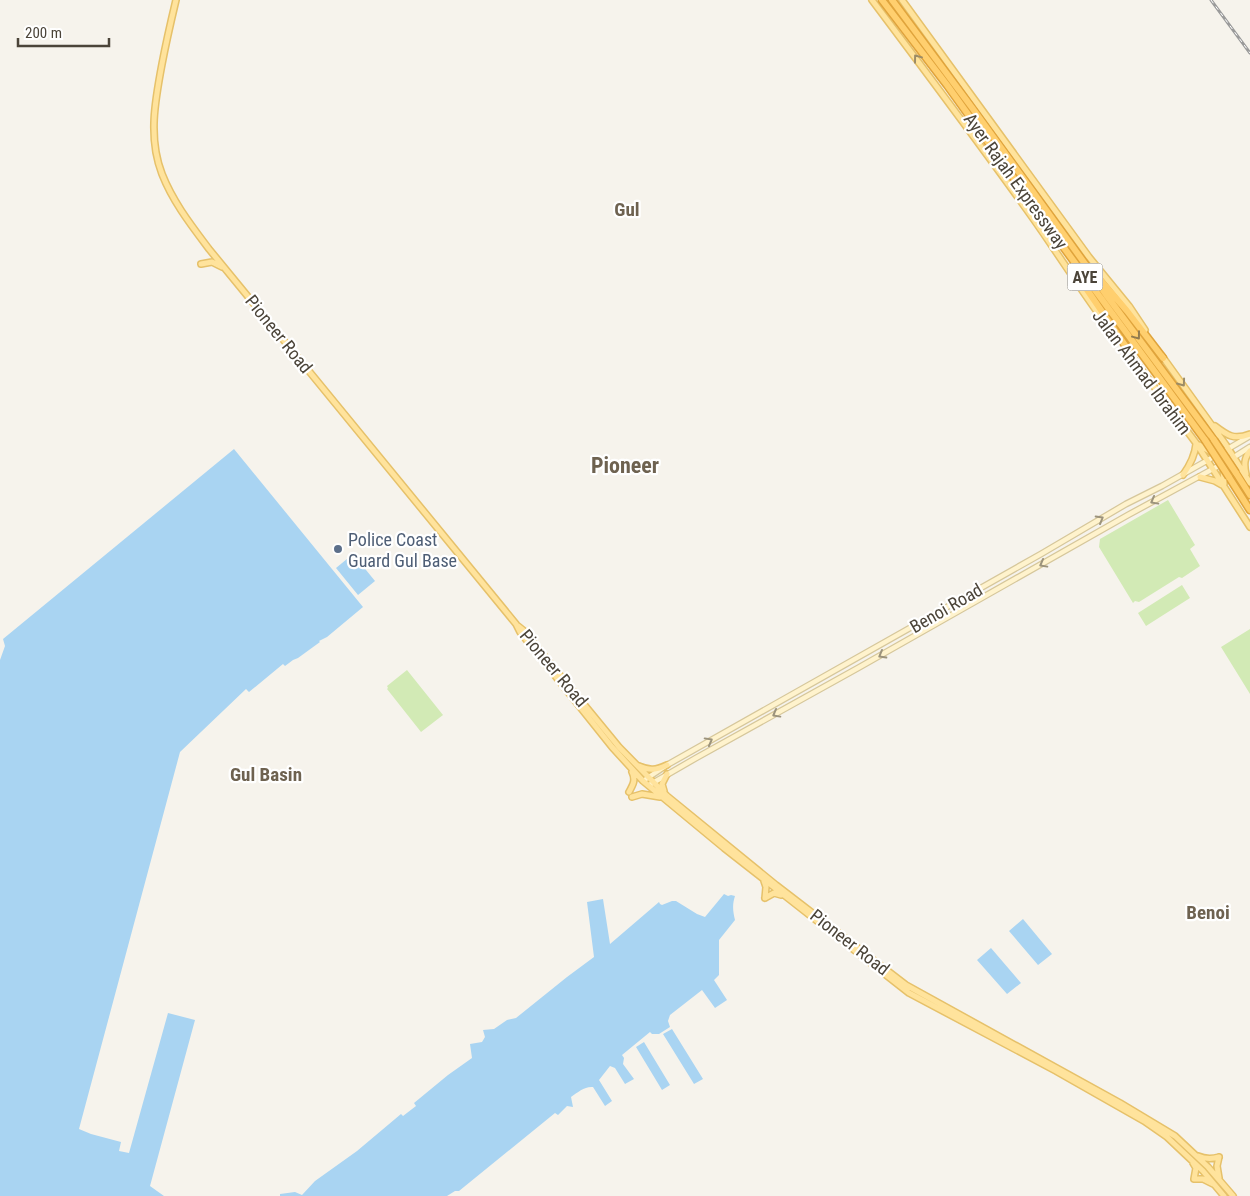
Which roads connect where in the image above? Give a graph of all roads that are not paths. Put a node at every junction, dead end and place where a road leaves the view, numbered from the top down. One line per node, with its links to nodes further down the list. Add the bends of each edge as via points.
1 (176, 0): 11 (main road, Pioneer Road, via 154,104 156,150 162,174 173,197)
2 (872, 0): 12 (main road, Jalan Ahmad Ibrahim, one-way to 2, via 1099,316 966,124)
3 (882, 0): 8 (highway, Ayer Rajah Expressway / AYE)
4 (892, 0): 7 (highway, Ayer Rajah Expressway / AYE)
5 (896, 0): 7 (highway)
6 (902, 0): 13 (main road, Jalan Ahmad Ibrahim, via 1089,257 1129,306)
7 (924, 43): 10 (highway, Ayer Rajah Expressway / AYE)
8 (1059, 241): 12 (highway, via 1081,281); 28 (highway, Ayer Rajah Expressway / AYE, bridge, via 1205,440)
9 (201, 264): 11 (main road, via 215,263)
10 (1088, 268): 13 (highway, via 1121,303); 16 (highway, Ayer Rajah Expressway / AYE, one-way to 16)
11 (228, 272): 30 (main road, Pioneer Road, via 542,660)
12 (1131, 354): 17 (main road, Jalan Ahmad Ibrahim)
13 (1163, 358): 14 (main road, Jalan Ahmad Ibrahim, one-way to 14)
14 (1209, 421): 15 (main road, via 1233,437); 16 (main road, Jalan Ahmad Ibrahim)
15 (1250, 435): 20 (main road, Benoi Road)
16 (1217, 439): 20 (main road, Jalan Ahmad Ibrahim); 22 (highway, Ayer Rajah Expressway / AYE, bridge)
17 (1196, 443): 20 (main road, Jalan Ahmad Ibrahim); 20 (main road); 23 (main road, via 1194,457)
18 (1250, 447): 20 (main road, Benoi Road)
19 (1250, 451): 25 (main road, via 1244,468)
20 (1223, 458): 21 (main road, Jalan Ahmad Ibrahim); 21 (main road, Benoi Road); 22 (main road, Jalan Ahmad Ibrahim); 23 (main road, Benoi Road); 26 (main road)
21 (1214, 470): 24 (main road, Benoi Road); 26 (main road, Jalan Ahmad Ibrahim)
22 (1239, 472): 25 (main road, Jalan Ahmad Ibrahim); 27 (highway, Ayer Rajah Expressway / AYE)
23 (1183, 475): 31 (main road, Benoi Road, one-way to 23, via 1126,504)
24 (1200, 477): 26 (main road); 32 (main road, Benoi Road, one-way to 32)
25 (1249, 480)
26 (1225, 487): 29 (main road, Jalan Ahmad Ibrahim)
27 (1250, 495)
28 (1250, 510)
29 (1250, 527)
30 (632, 765): 31 (main road, via 651,770); 33 (main road, Pioneer Road); 34 (main road, Pioneer Road); 37 (main road, via 631,795)
31 (667, 765): 33 (main road, Benoi Road)
32 (667, 774): 35 (main road, Benoi Road); 37 (main road, via 662,784)
33 (648, 777): 34 (main road, Benoi Road); 35 (main road, Pioneer Road)
34 (643, 781): 36 (main road, Pioneer Road)
35 (653, 783): 36 (main road, Benoi Road); 37 (main road, Pioneer Road)
36 (648, 786): 37 (main road, Pioneer Road)
37 (664, 796): 38 (main road, Pioneer Road)
38 (757, 872): 39 (main road, Pioneer Road); 41 (main road, Pioneer Road, via 906,985 1120,1103 1175,1136)
39 (764, 881): 40 (main road, Pioneer Road); 40 (main road, via 765,898 774,893)
40 (784, 896): 42 (main road, Pioneer Road, via 909,993 1144,1121)
41 (1196, 1155): 43 (main road, Pioneer Road); 43 (main road, via 1206,1159 1219,1157)
42 (1189, 1157): 43 (main road, Pioneer Road); 43 (main road, via 1196,1168 1194,1179)
43 (1218, 1183): 44 (main road, Pioneer Road); 45 (main road, Pioneer Road)
44 (1224, 1196)
45 (1233, 1196)

